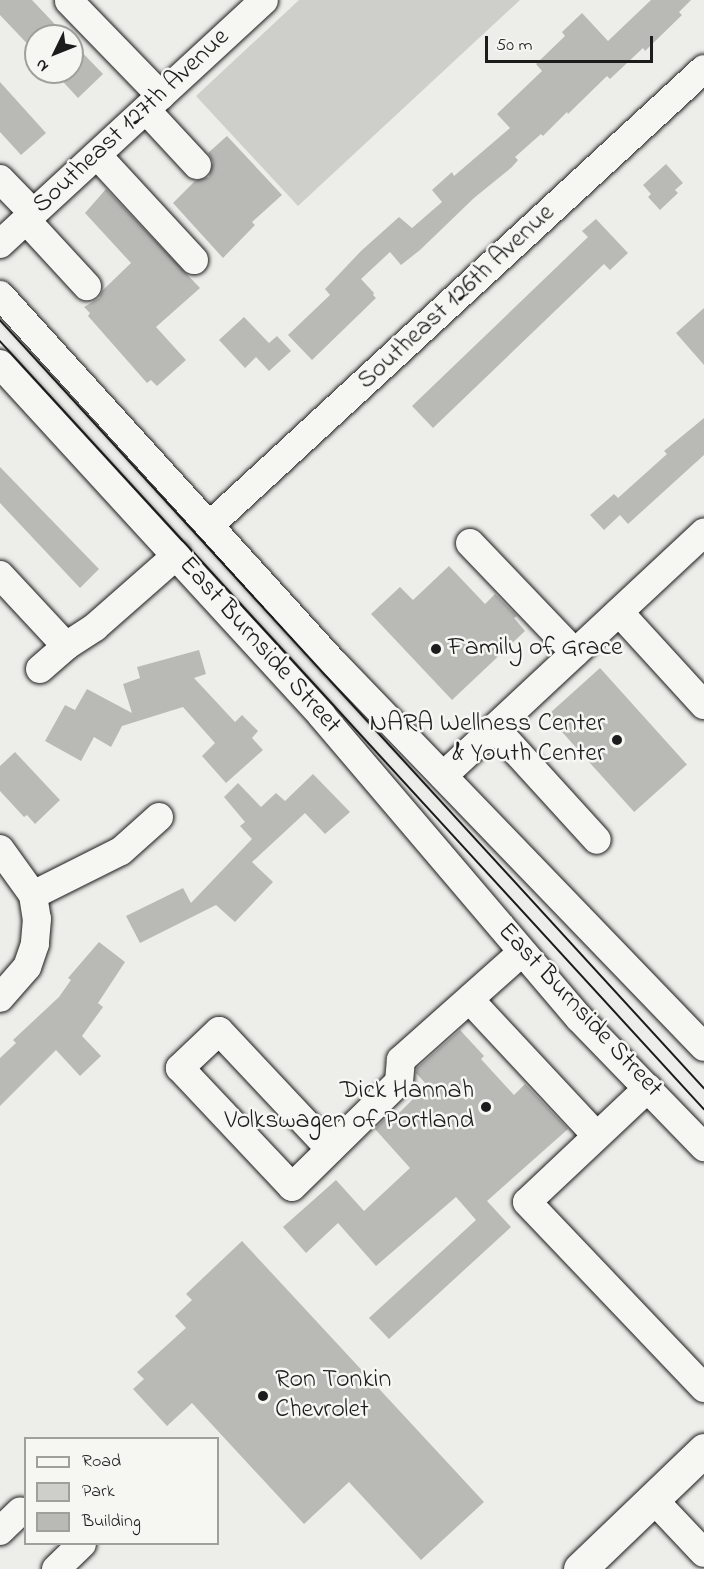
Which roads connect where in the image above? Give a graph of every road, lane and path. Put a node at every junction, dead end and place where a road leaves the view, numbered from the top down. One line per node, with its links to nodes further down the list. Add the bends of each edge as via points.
1 (264, 0): 4 (street, Southeast 127th Avenue)
2 (69, 1): 4 (street)
3 (704, 69): 14 (street, Southeast 126th Avenue)
4 (153, 103): 5 (street, Southeast 127th Avenue); 6 (street)
5 (97, 155): 8 (street, Southeast 127th Avenue); 10 (street)
6 (197, 165)
7 (0, 179): 8 (street)
8 (29, 217): 9 (street, Southeast 127th Avenue); 11 (street)
9 (0, 244)
10 (194, 260)
11 (87, 286)
12 (0, 295): 14 (street, East Burnside Street)
13 (0, 364): 17 (street, East Burnside Street)
14 (210, 525): 25 (street, East Burnside Street)
15 (704, 533): 19 (street)
16 (470, 543): 21 (street)
17 (177, 555): 20 (street, via 95,627); 30 (street, East Burnside Street, via 411,819)
18 (0, 575): 20 (street)
19 (619, 612): 21 (street); 23 (street)
20 (66, 646): 22 (street)
21 (575, 653): 24 (street)
22 (40, 669)
23 (704, 705)
24 (495, 728): 25 (street); 27 (street)
25 (442, 776): 33 (street, East Burnside Street)
26 (159, 817): 29 (street, via 122,851)
27 (597, 840)
28 (0, 849): 29 (street)
29 (33, 895): 31 (street, via 37,919 35,944 27,967)
30 (521, 953): 32 (street); 34 (street, East Burnside Street)
31 (0, 998)
32 (470, 1000): 35 (street); 37 (street, via 401,1060 399,1082)
33 (704, 1047)
34 (648, 1088): 35 (street); 36 (street, East Burnside Street)
35 (596, 1135): 38 (street, via 526,1202)
36 (704, 1147)
37 (330, 1149): 37 (street, via 292,1187 180,1068 219,1031)
38 (704, 1388)
39 (704, 1450): 40 (main road)
40 (653, 1499): 42 (street); 44 (main road)
41 (81, 1545): 43 (street)
42 (704, 1553)
43 (56, 1569)
44 (580, 1569)

